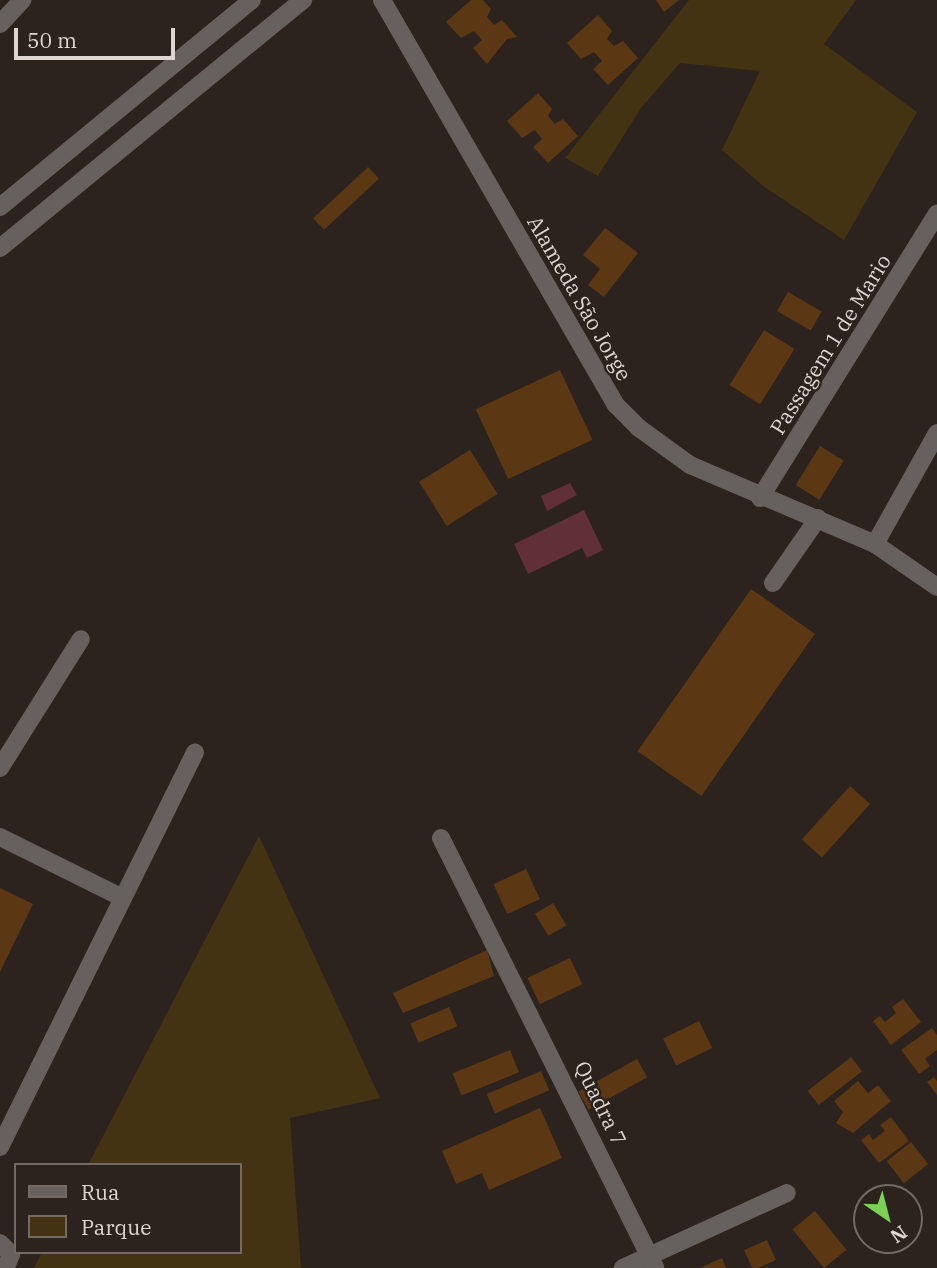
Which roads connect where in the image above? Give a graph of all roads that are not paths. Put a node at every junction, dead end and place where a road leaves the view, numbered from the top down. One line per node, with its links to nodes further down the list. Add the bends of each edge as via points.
1 (22, 0): 5 (street)
2 (252, 0): 6 (street)
3 (303, 0): 8 (street)
4 (382, 0): 10 (street, Alameda São Jorge, via 616,405 690,465)
5 (0, 24)
6 (0, 207)
7 (937, 214): 10 (street, Passagem 1 de Mario)
8 (0, 248)
9 (937, 433): 12 (street)
10 (760, 498): 11 (street, Alameda São Jorge)
11 (818, 518): 12 (street, Alameda São Jorge); 13 (street)
12 (875, 544): 14 (street, Alameda São Jorge)
13 (773, 583)
14 (937, 587)
15 (81, 639): 17 (street)
16 (195, 753): 20 (street)
17 (0, 768)
18 (0, 836): 20 (street)
19 (441, 838): 24 (street, Quadra 7)
20 (121, 897): 21 (street)
21 (0, 1147)
22 (787, 1193): 24 (street)
23 (0, 1243): 25 (street, via 11,1254)
24 (652, 1262): 26 (street)
25 (6, 1268)
26 (624, 1268)

